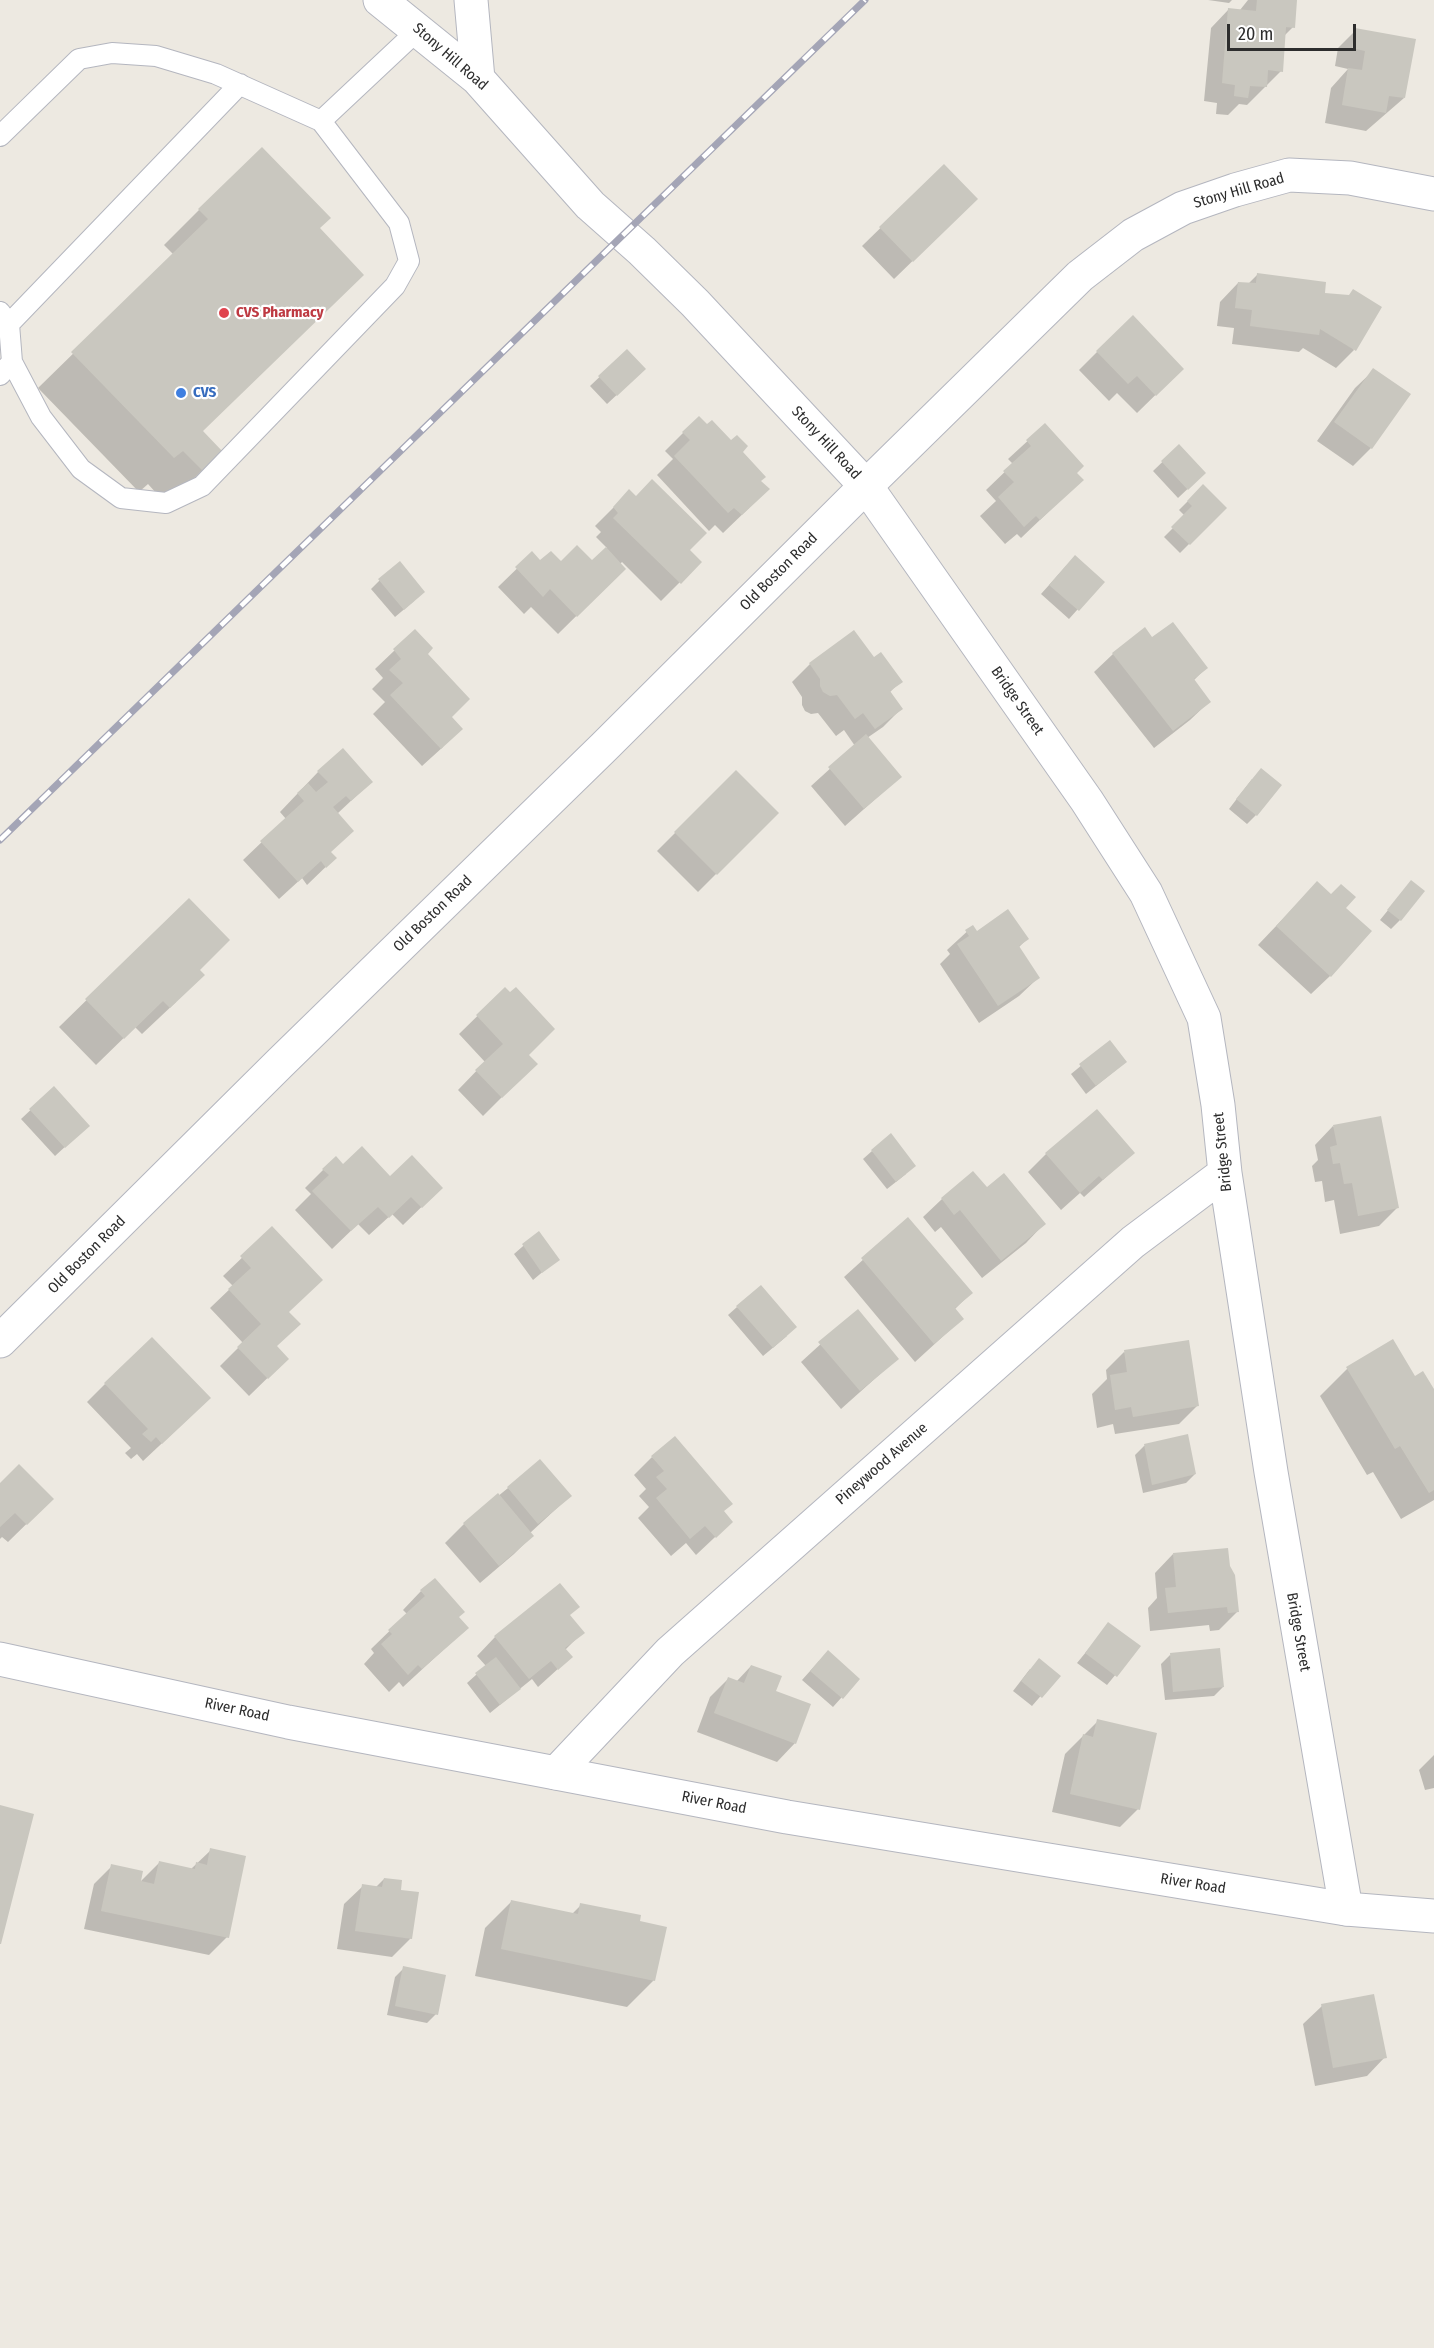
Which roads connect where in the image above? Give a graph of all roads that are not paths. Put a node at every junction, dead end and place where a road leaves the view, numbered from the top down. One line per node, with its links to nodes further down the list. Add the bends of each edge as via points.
1 (380, 0): 3 (street, Stony Hill Road)
2 (471, 0): 4 (street)
3 (418, 30): 4 (street, Stony Hill Road); 6 (lane)
4 (478, 79): 11 (street, Stony Hill Road, via 590,205 695,303)
5 (240, 84): 6 (lane); 7 (lane, via 156,56 112,52 79,59); 9 (lane)
6 (321, 121): 10 (lane, via 399,223 409,261 395,286 202,486 166,503 121,498 81,469)
7 (0, 136)
8 (1434, 194): 11 (street, Stony Hill Road, via 1350,178 1289,176 1183,208 1133,235 1080,276)
9 (4, 318): 10 (lane)
10 (6, 369)
11 (866, 486): 12 (street, Bridge Street, via 1087,801 1146,893 1204,1018); 13 (street, Old Boston Road)
12 (1224, 1173): 15 (street, Pineywood Avenue, via 1133,1242 670,1652); 16 (street, Bridge Street)
13 (0, 1341)
14 (0, 1659): 15 (street, River Road, via 288,1722)
15 (556, 1773): 16 (street, River Road, via 787,1818)
16 (1346, 1909): 17 (street, River Road)
17 (1434, 1916)

